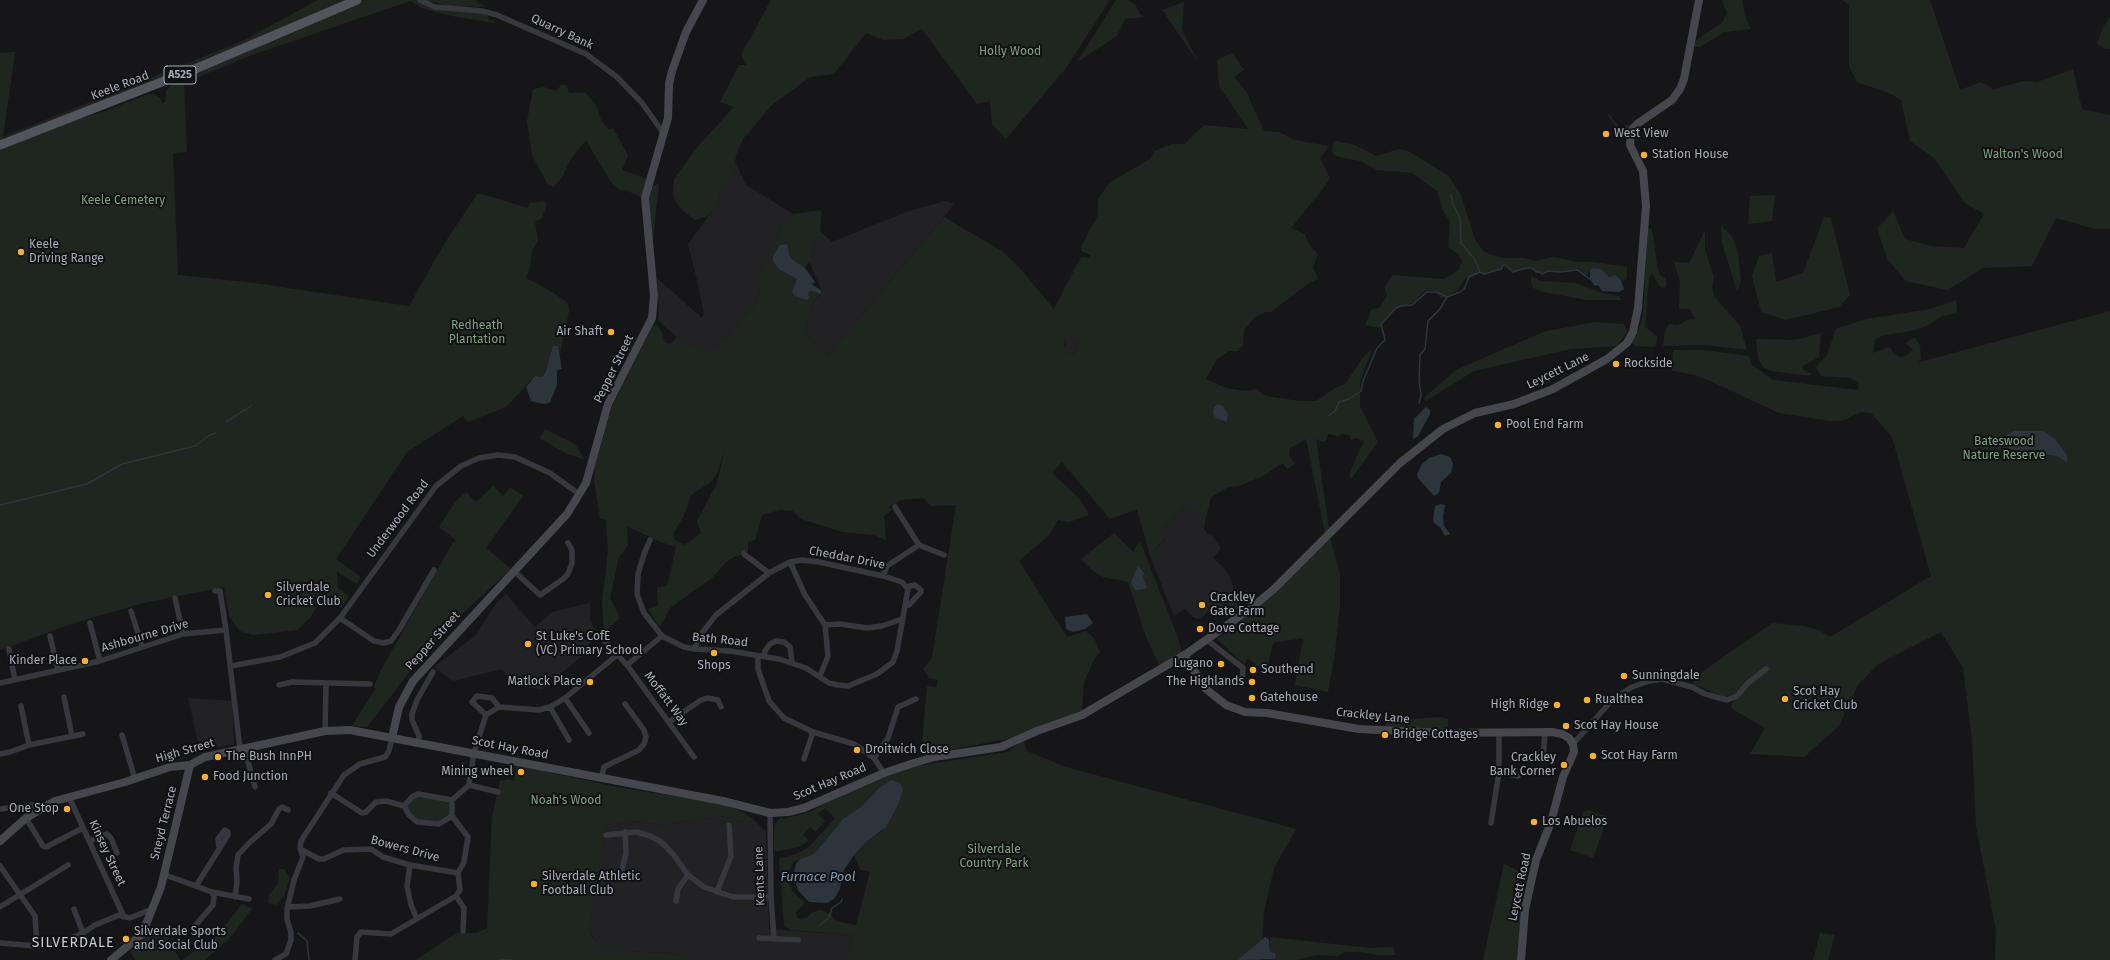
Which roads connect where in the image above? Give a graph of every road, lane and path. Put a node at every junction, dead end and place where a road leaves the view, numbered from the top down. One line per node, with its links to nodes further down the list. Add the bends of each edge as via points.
1 (357, 0): 6 (main road, Keele Road / A525, via 195,69)
2 (420, 0): 5 (street, Quarry Bank, via 434,7 482,11 497,15 586,54 617,77 642,103)
3 (703, 0): 5 (street, Pepper Street, via 686,32 672,71)
4 (1699, 0): 33 (street, Leycett Lane, via 1680,89 1672,100 1631,131 1630,145 1643,171 1646,206 1638,308 1633,332 1627,343 1601,363 1553,390 1514,404 1476,413 1443,429 1400,463 1274,589)
5 (664, 134): 7 (street, Pepper Street, via 644,198 654,296 652,318 608,404 589,475)
6 (0, 145)
7 (579, 494): 15 (street, Pepper Street, via 567,514); 24 (street, Underwood Road, via 550,473 515,457 498,455 479,458 461,466 428,495)
8 (895, 507): 11 (street)
9 (650, 540): 31 (street, Bath Road, via 638,574 638,594 644,613)
10 (568, 543): 15 (street, via 572,556 568,574 540,595)
11 (919, 545): 13 (street); 18 (street, via 887,566)
12 (744, 554): 17 (street)
13 (944, 555)
14 (790, 562): 17 (street, Cheddar Drive); 18 (street, Cheddar Drive, via 819,562); 27 (street, via 805,594)
15 (514, 571): 72 (street, Pepper Street, via 413,680 399,707)
16 (430, 572): 24 (street, via 395,638 391,641 374,641)
17 (769, 573): 36 (street, Cheddar Drive, via 716,615 698,638)
18 (883, 576): 19 (street, Cheddar Drive, via 902,582)
19 (907, 588): 22 (street, Bath Road); 22 (street, via 915,585 921,590 916,599)
20 (215, 591): 28 (street, via 220,591)
21 (175, 598): 29 (street)
22 (905, 605): 25 (street, Bath Road)
23 (131, 611): 34 (street)
24 (340, 618): 43 (street, Underwood Road, via 315,643 281,660)
25 (902, 619): 27 (street, via 867,628 840,624); 47 (street, Bath Road, via 897,651 893,662 885,669 848,686 829,683)
26 (90, 622): 40 (street)
27 (825, 625): 47 (street, via 829,649)
28 (226, 630): 29 (street, Ashbourne Drive); 43 (street)
29 (183, 634): 34 (street, Ashbourne Drive)
30 (50, 636): 45 (street)
31 (662, 636): 36 (street, Bath Road, via 676,644); 42 (street)
32 (602, 638): 37 (street, Moffatt Way)
33 (1208, 640): 38 (street, Leycett Lane); 51 (street, via 1243,668)
34 (142, 646): 40 (street, Ashbourne Drive)
35 (9, 649): 48 (street)
36 (695, 649): 39 (street, Bath Road, via 730,650)
37 (617, 655): 42 (street, Moffatt Way); 55 (street)
38 (1185, 655): 66 (street, Crackley Lane, via 1206,689 1226,705 1245,712 1267,713 1359,729 1444,733); 86 (street, Scot Hay Road, via 1082,715 1001,747 934,757)
39 (761, 656): 41 (street, Bath Road); 41 (street, Bath Road, via 770,644 776,641 784,642 790,647); 65 (street, via 758,669 769,701 784,718)
40 (100, 661): 45 (street, Ashbourne Drive)
41 (792, 663): 47 (street, Bath Road)
42 (627, 665): 63 (street, Moffatt Way)
43 (231, 666): 76 (street)
44 (1766, 669): 77 (street, Leycett Road, via 1748,683 1737,696 1727,700 1662,679 1632,687 1613,699)
45 (58, 670): 48 (street, Ashbourne Drive)
46 (433, 672): 74 (street, Pepper Street, via 412,714 419,736)
47 (820, 676)
48 (15, 680): 49 (street, Ashbourne Drive)
49 (0, 683)
50 (326, 683): 52 (street); 53 (street, via 292,682); 64 (street)
51 (1242, 683)
52 (370, 684)
53 (279, 685)
54 (64, 697): 71 (street)
55 (565, 698): 60 (street); 68 (street)
56 (916, 699): 81 (street, via 898,707 888,738)
57 (625, 704): 89 (street, via 644,730 646,738 639,750 604,767)
58 (21, 706): 75 (street)
59 (498, 707): 60 (street, via 539,710); 62 (street); 62 (street, via 492,698 477,696 472,702)
60 (550, 707): 73 (street)
61 (721, 707): 63 (street, via 718,700 703,700)
62 (486, 715): 78 (street)
63 (669, 722): 80 (street, Moffatt Way)
64 (325, 731): 72 (street, High Street, via 350,730); 76 (street, High Street)
65 (813, 732): 81 (street, via 854,744); 82 (street)
66 (1499, 732): 67 (street, Crackley Lane); 85 (street)
67 (1545, 732): 77 (street, Crackley Lane, via 1562,734 1569,738); 83 (street)
68 (589, 733)
69 (82, 734): 71 (street)
70 (122, 735): 88 (street)
71 (72, 736): 75 (street)
72 (392, 738): 74 (street, Scot Hay Road); 93 (street, via 385,757 354,767 344,775)
73 (569, 740)
74 (418, 743): 78 (street, Scot Hay Road)
75 (29, 745): 79 (street)
76 (242, 748): 84 (street, High Street, via 205,757); 91 (street)
77 (1574, 748): 147 (street, Leycett Road, via 1536,860 1525,910)
78 (474, 753): 89 (street, Scot Hay Road); 90 (street)
79 (0, 754)
80 (694, 757)
81 (874, 758): 86 (street)
82 (804, 759)
83 (1543, 760)
84 (190, 765): 88 (street, High Street, via 170,767); 117 (street, Sneyd Terrace)
85 (1499, 772): 87 (street); 103 (street)
86 (884, 773): 100 (street, Scot Hay Road, via 804,808)
87 (1518, 776)
88 (135, 779): 94 (street, High Street)
89 (601, 779): 100 (street, Scot Hay Road, via 723,801)
90 (469, 785): 92 (street); 95 (street)
91 (255, 788)
92 (498, 792)
93 (331, 793): 96 (street, via 362,813 381,801); 111 (street, via 301,841)
94 (69, 798): 97 (street, High Street, via 55,801); 105 (street, Kinsey Street)
95 (452, 800): 96 (street, via 418,794); 101 (street)
96 (404, 806): 101 (street, via 409,816 417,822 439,824)
97 (40, 809): 98 (street, via 33,805); 102 (street, High Street)
98 (0, 810)
99 (288, 810): 125 (street, via 279,808 271,824 238,855)
100 (770, 813): 126 (street, Kents Lane)
101 (452, 816): 116 (street, via 468,837 464,862)
102 (26, 818): 105 (street, via 46,847); 108 (street, High Street)
103 (1491, 823)
104 (729, 825): 122 (street, via 731,856)
105 (83, 828): 109 (street, Kinsey Street)
106 (625, 832): 107 (street); 118 (street, via 626,853); 119 (street, via 637,832 660,841 673,854)
107 (606, 835)
108 (0, 841)
109 (89, 841): 112 (street, via 107,834); 134 (street, Kinsey Street)
110 (220, 847): 120 (street)
111 (302, 850): 114 (street, Bowers Drive, via 324,859 343,850 371,849 383,857); 131 (street, via 304,857 294,880)
112 (117, 853)
113 (68, 865): 123 (street)
114 (410, 865): 116 (street, Bowers Drive); 135 (street, via 407,886 410,905)
115 (0, 866): 123 (street)
116 (458, 873): 124 (street, via 460,890)
117 (164, 874): 120 (street); 133 (street, Sneyd Terrace)
118 (621, 874)
119 (688, 876): 122 (street); 129 (street, via 678,889)
120 (196, 886): 121 (street)
121 (212, 892): 125 (street); 136 (street, via 213,905)
122 (717, 892): 126 (street, via 733,896)
123 (20, 895): 130 (street); 143 (street, via 34,916)
124 (456, 896): 135 (street); 137 (street, via 464,908)
125 (235, 897): 127 (street)
126 (771, 897): 140 (street, Kents Lane)
127 (249, 899)
128 (340, 899): 131 (street, via 310,906)
129 (676, 901)
130 (0, 907)
131 (288, 907): 145 (street, via 287,919 291,940 286,954)
132 (74, 909): 138 (street)
133 (152, 910): 134 (street); 144 (street, Sneyd Terrace, via 140,935)
134 (124, 918): 138 (street, via 119,915)
135 (417, 919): 146 (street, via 391,934 361,932 357,937)
136 (193, 928)
137 (464, 931)
138 (83, 933): 143 (street)
139 (759, 938): 140 (street)
140 (774, 939): 141 (street)
141 (798, 940)
142 (0, 943): 143 (street)
143 (37, 946)
144 (111, 960)
145 (275, 960)
146 (355, 960)
147 (1521, 960)

